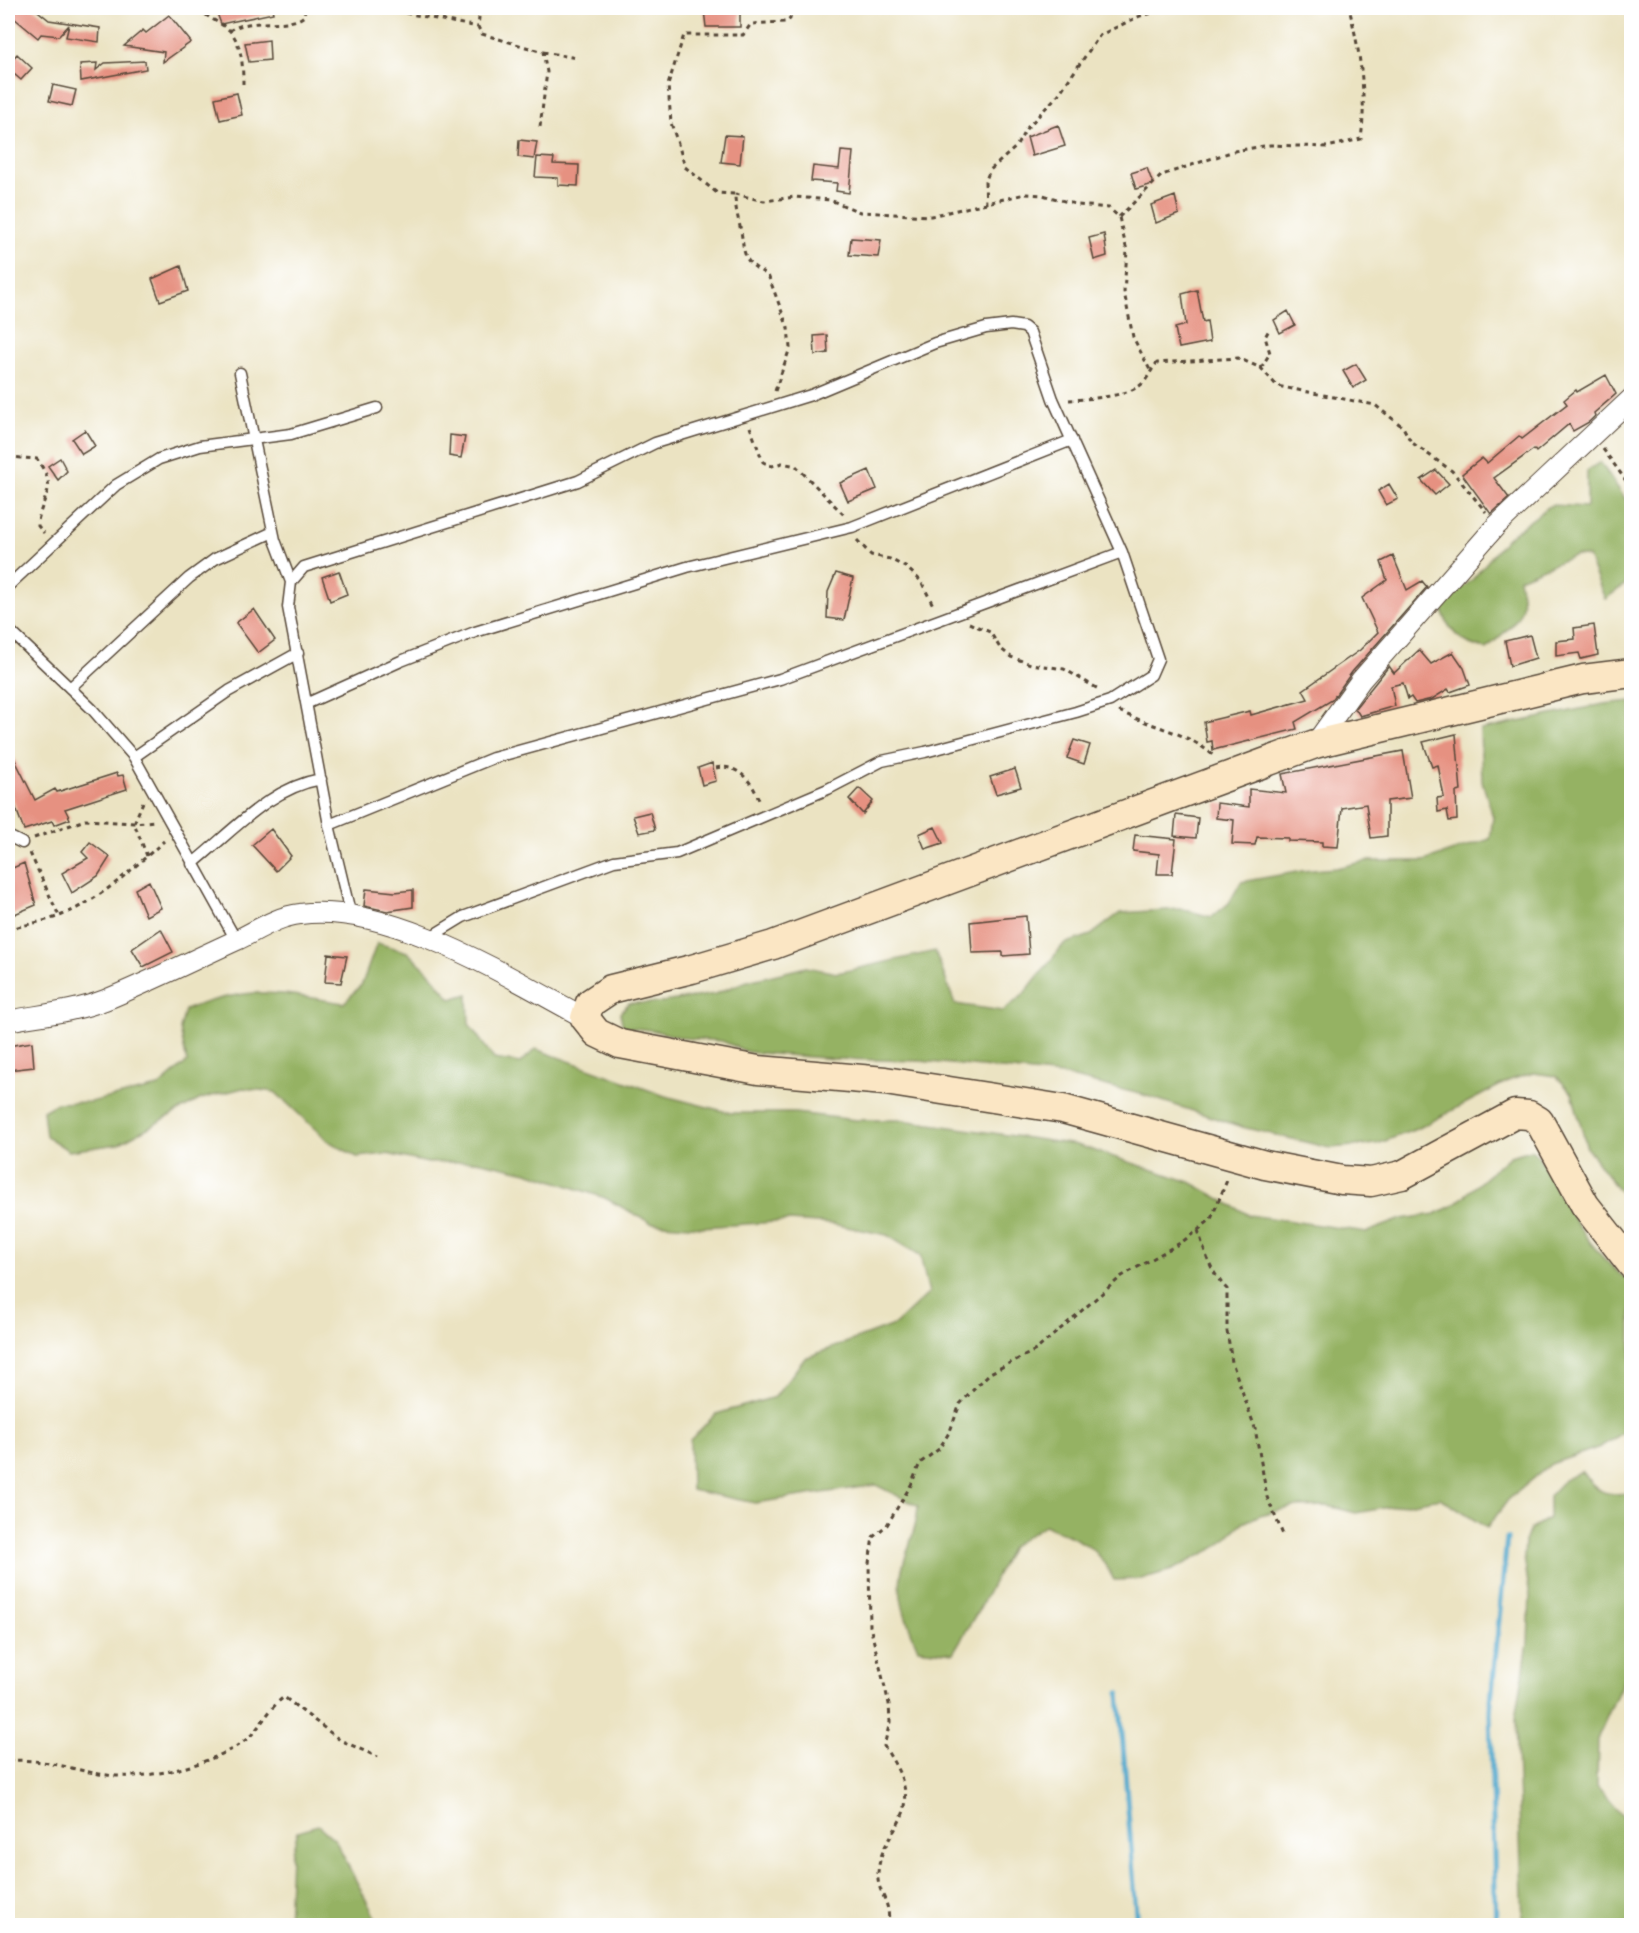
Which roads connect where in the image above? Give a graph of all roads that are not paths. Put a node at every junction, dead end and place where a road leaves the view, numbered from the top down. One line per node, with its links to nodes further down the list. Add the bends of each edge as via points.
1 (240, 373): 4 (lane)
2 (1632, 398): 15 (street, via 1498,524 1361,680)
3 (377, 408): 4 (lane, via 291,434)
4 (252, 440): 6 (lane); 9 (lane, via 200,446 159,459 116,485)
5 (1072, 440): 7 (lane); 8 (lane, via 1030,332 1011,325 986,327 935,343 822,391 655,443 578,481 304,567); 14 (lane, via 852,527 687,567 475,632)
6 (273, 532): 8 (lane); 13 (lane, via 214,559 189,578)
7 (1122, 552): 18 (lane, via 780,679 493,758); 23 (lane, via 1158,659 1151,675 1137,686 1110,701 1076,712 882,760 828,789 677,853 614,861 463,917)
8 (291, 582): 11 (lane, via 288,607)
9 (8, 586)
10 (8, 629): 13 (lane)
11 (298, 653): 14 (lane); 16 (lane, via 229,692)
12 (1632, 673): 15 (main road, via 1583,679)
13 (70, 688): 16 (lane)
14 (308, 703): 17 (lane)
15 (1315, 744): 25 (main road, via 773,945 611,989 590,1003)
16 (134, 757): 21 (lane)
17 (321, 779): 18 (lane); 21 (lane, via 282,791)
18 (329, 825): 22 (lane)
19 (8, 836): 20 (lane)
20 (22, 843)
21 (192, 864): 24 (lane)
22 (351, 916): 23 (street); 24 (street, via 298,914)
23 (427, 939): 25 (street, via 460,952)
24 (236, 940): 26 (street, via 104,1000)
25 (585, 1018): 27 (main road, via 597,1033 620,1044 758,1070 885,1081 1063,1109 1234,1157 1342,1180 1371,1182 1402,1175 1515,1114 1529,1115 1539,1121 1585,1205)
26 (8, 1021)
27 (1632, 1265)

